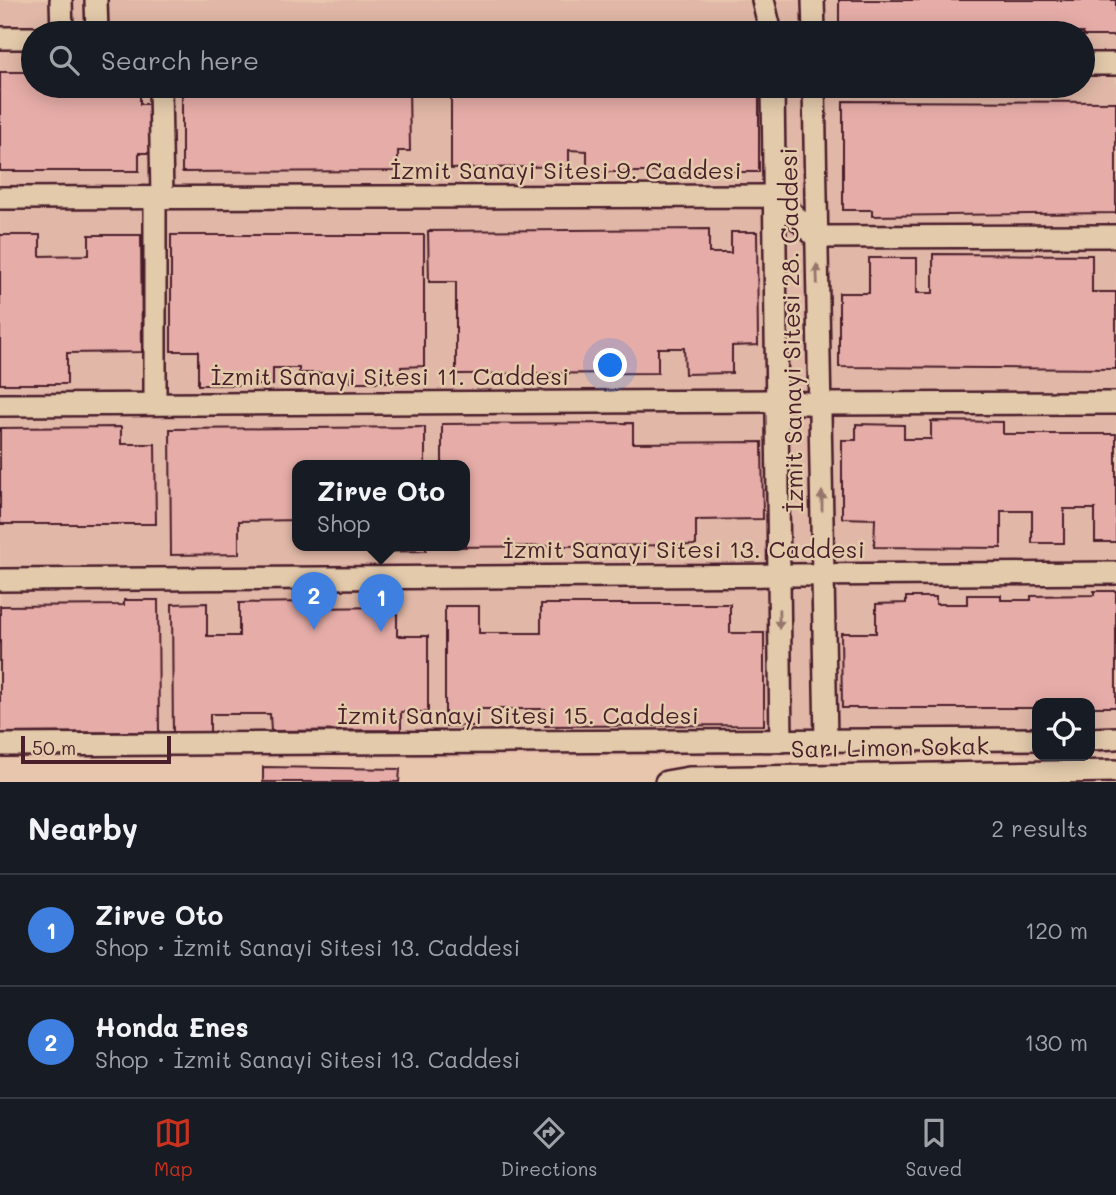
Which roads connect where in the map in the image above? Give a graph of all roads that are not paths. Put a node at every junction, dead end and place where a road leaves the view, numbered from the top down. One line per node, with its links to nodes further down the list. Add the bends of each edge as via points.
1 (61, 0): 5 (street)
2 (96, 0): 6 (street)
3 (763, 0): 7 (street)
4 (813, 0): 8 (street)
5 (62, 21)
6 (97, 21)
7 (768, 21)
8 (814, 21)
9 (0, 38): 10 (street)
10 (21, 38)
11 (1095, 64): 12 (street)
12 (1116, 64)
13 (160, 98): 18 (street)
14 (773, 98): 16 (street, İzmit Sanayi Sitesi 28. Caddesi)
15 (814, 98): 20 (street, İzmit Sanayi Sitesi 28. Caddesi)
16 (775, 196): 18 (street, İzmit Sanayi Sitesi 9. Caddesi); 20 (street, İzmit Sanayi Sitesi 9. Caddesi); 21 (street, İzmit Sanayi Sitesi 28. Caddesi)
17 (0, 198): 18 (street, İzmit Sanayi Sitesi 9. Caddesi)
18 (158, 198): 23 (street)
19 (1116, 236): 20 (street)
20 (816, 237): 24 (street, İzmit Sanayi Sitesi 28. Caddesi, one-way to 20)
21 (776, 401): 23 (street, İzmit Sanayi Sitesi 11. Caddesi); 24 (street, İzmit Sanayi Sitesi 11. Caddesi); 28 (street, İzmit Sanayi Sitesi 28. Caddesi)
22 (1116, 403): 24 (street, İzmit Sanayi Sitesi 11. Caddesi)
23 (155, 404): 25 (street, İzmit Sanayi Sitesi 11. Caddesi)
24 (821, 404): 27 (street, İzmit Sanayi Sitesi 28. Caddesi, one-way to 24)
25 (0, 405)
26 (1116, 573): 27 (street, İzmit Sanayi Sitesi 13. Caddesi)
27 (822, 576): 28 (street, İzmit Sanayi Sitesi 13. Caddesi); 34 (street, İzmit Sanayi Sitesi 28. Caddesi)
28 (778, 577): 29 (street, İzmit Sanayi Sitesi 13. Caddesi); 33 (street, İzmit Sanayi Sitesi 28. Caddesi, one-way to 33)
29 (0, 580)
30 (1116, 738): 32 (street)
31 (1032, 739): 34 (street, İzmit Sanayi Sitesi 15. Caddesi)
32 (1095, 739)
33 (780, 741): 34 (street, İzmit Sanayi Sitesi 15. Caddesi); 35 (street, İzmit Sanayi Sitesi 15. Caddesi)
34 (826, 741)
35 (0, 745)
36 (1116, 771): 37 (street, Sarı Limon Sokak)
37 (853, 779): 38 (street, Sarı Limon Sokak, via 689,778)
38 (666, 782)

